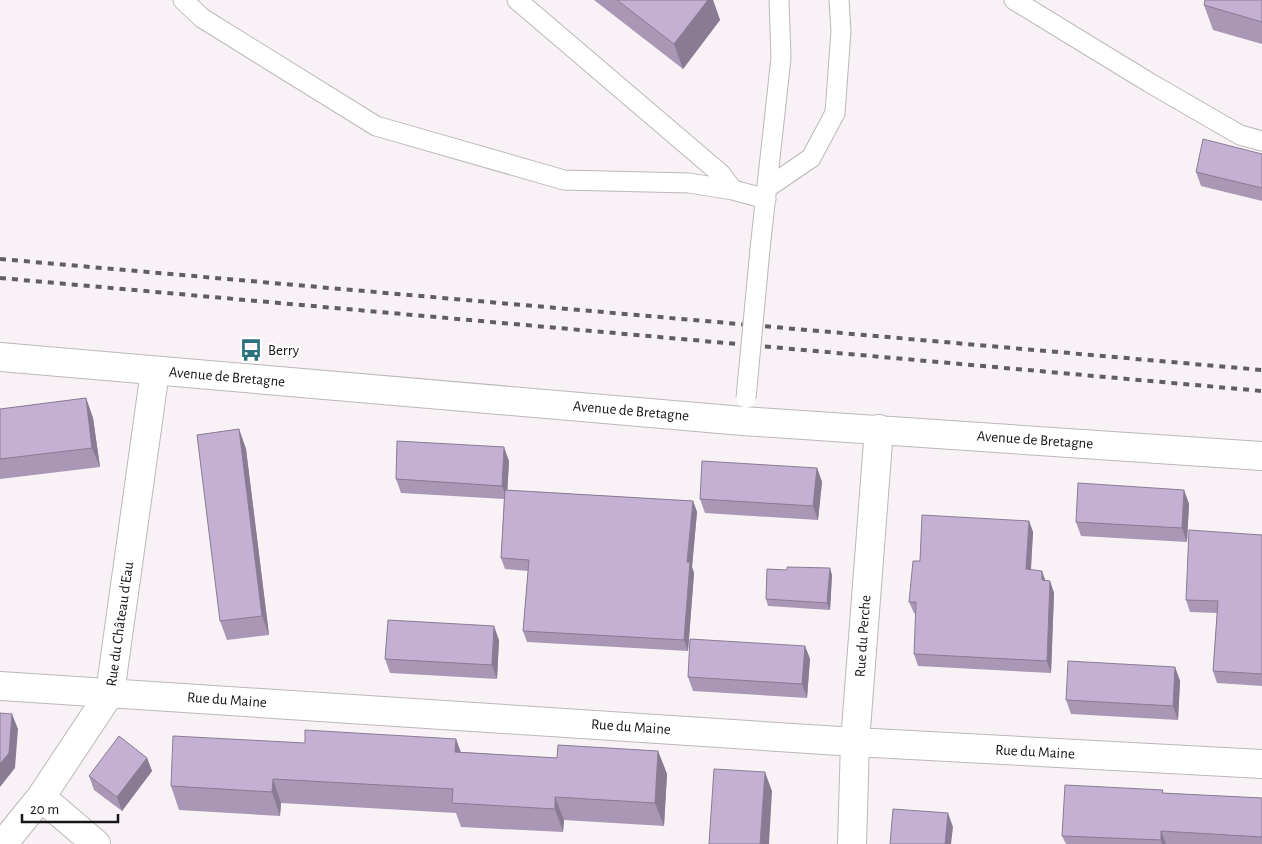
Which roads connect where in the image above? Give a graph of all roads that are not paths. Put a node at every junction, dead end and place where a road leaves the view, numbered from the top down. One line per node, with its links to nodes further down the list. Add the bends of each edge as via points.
1 (183, 0): 7 (lane, via 202,18 376,126 564,180 689,183)
2 (517, 0): 7 (lane, via 721,174)
3 (779, 0): 8 (lane, via 781,58)
4 (839, 0): 8 (lane, via 841,31 835,113 811,158)
5 (1014, 0): 6 (lane, via 1240,135)
6 (1262, 141)
7 (733, 190): 8 (lane)
8 (766, 194): 11 (lane, bridge)
9 (0, 357): 10 (street, Avenue de Bretagne)
10 (155, 371): 11 (street, Avenue de Bretagne); 15 (street, Rue du Château d'Eau)
11 (744, 409): 12 (street, Avenue de Bretagne)
12 (879, 429): 13 (street, Avenue de Bretagne); 16 (street, Rue du Perche)
13 (1262, 456)
14 (0, 686): 15 (street, Rue du Maine)
15 (110, 693): 16 (street, Rue du Maine); 18 (street, Rue du Château d'Eau)
16 (855, 742): 17 (street, Rue du Maine); 21 (street, Rue du Perche)
17 (1262, 764)
18 (41, 797): 19 (street, Rue du Château d'Eau); 20 (street)
19 (3, 844)
20 (96, 844)
21 (852, 844)

